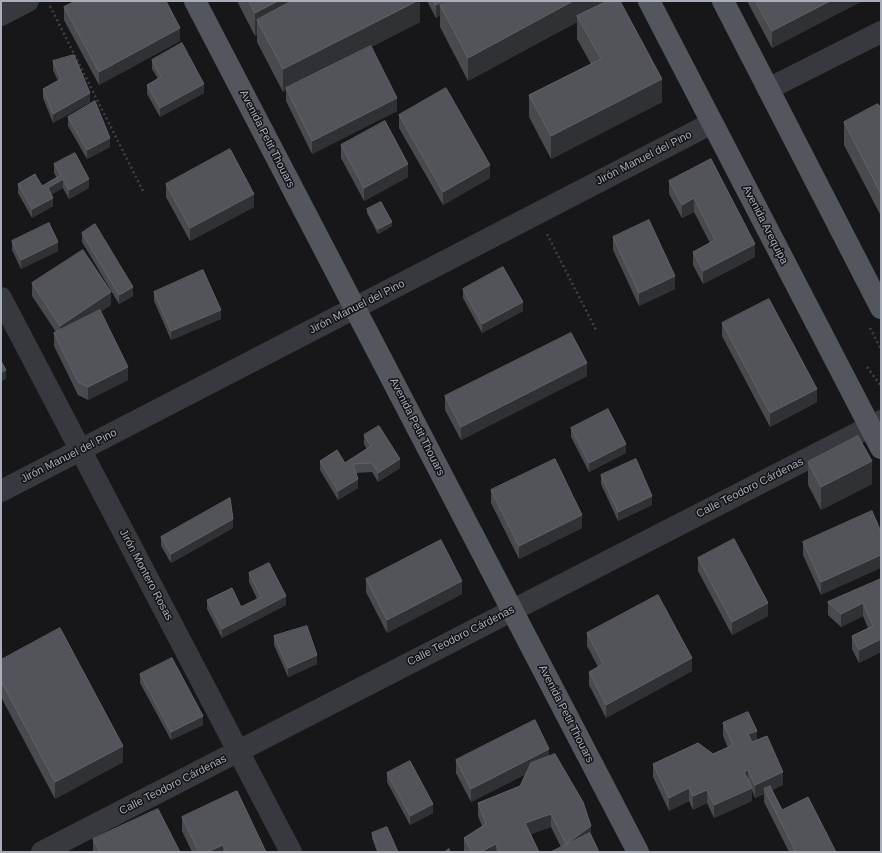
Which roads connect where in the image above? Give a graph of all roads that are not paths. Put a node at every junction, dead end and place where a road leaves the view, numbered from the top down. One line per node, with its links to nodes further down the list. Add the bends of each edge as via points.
1 (28, 1): 5 (street)
2 (195, 1): 10 (main road, Avenida Petit Thouars)
3 (649, 1): 8 (main road, Avenida Arequipa)
4 (722, 1): 7 (main road)
5 (1, 15)
6 (881, 32): 7 (street)
7 (768, 89): 11 (main road)
8 (712, 123): 10 (street, Jirón Manuel del Pino); 12 (main road, Avenida Arequipa)
9 (1, 298): 14 (street, Jirón Montero Rosas)
10 (355, 308): 14 (street, Jirón Manuel del Pino); 16 (main road, Avenida Petit Thouars)
11 (881, 308)
12 (875, 424): 13 (main road, Avenida Arequipa); 16 (street, Calle Teodoro Cárdenas)
13 (881, 448)
14 (80, 450): 15 (street, Jirón Manuel del Pino); 17 (street, Jirón Montero Rosas)
15 (1, 491)
16 (512, 610): 17 (street, Calle Teodoro Cárdenas); 20 (main road, Avenida Petit Thouars)
17 (238, 751): 18 (street, Calle Teodoro Cárdenas); 19 (street, Jirón Montero Rosas)
18 (42, 852)
19 (291, 852)
20 (638, 852)

